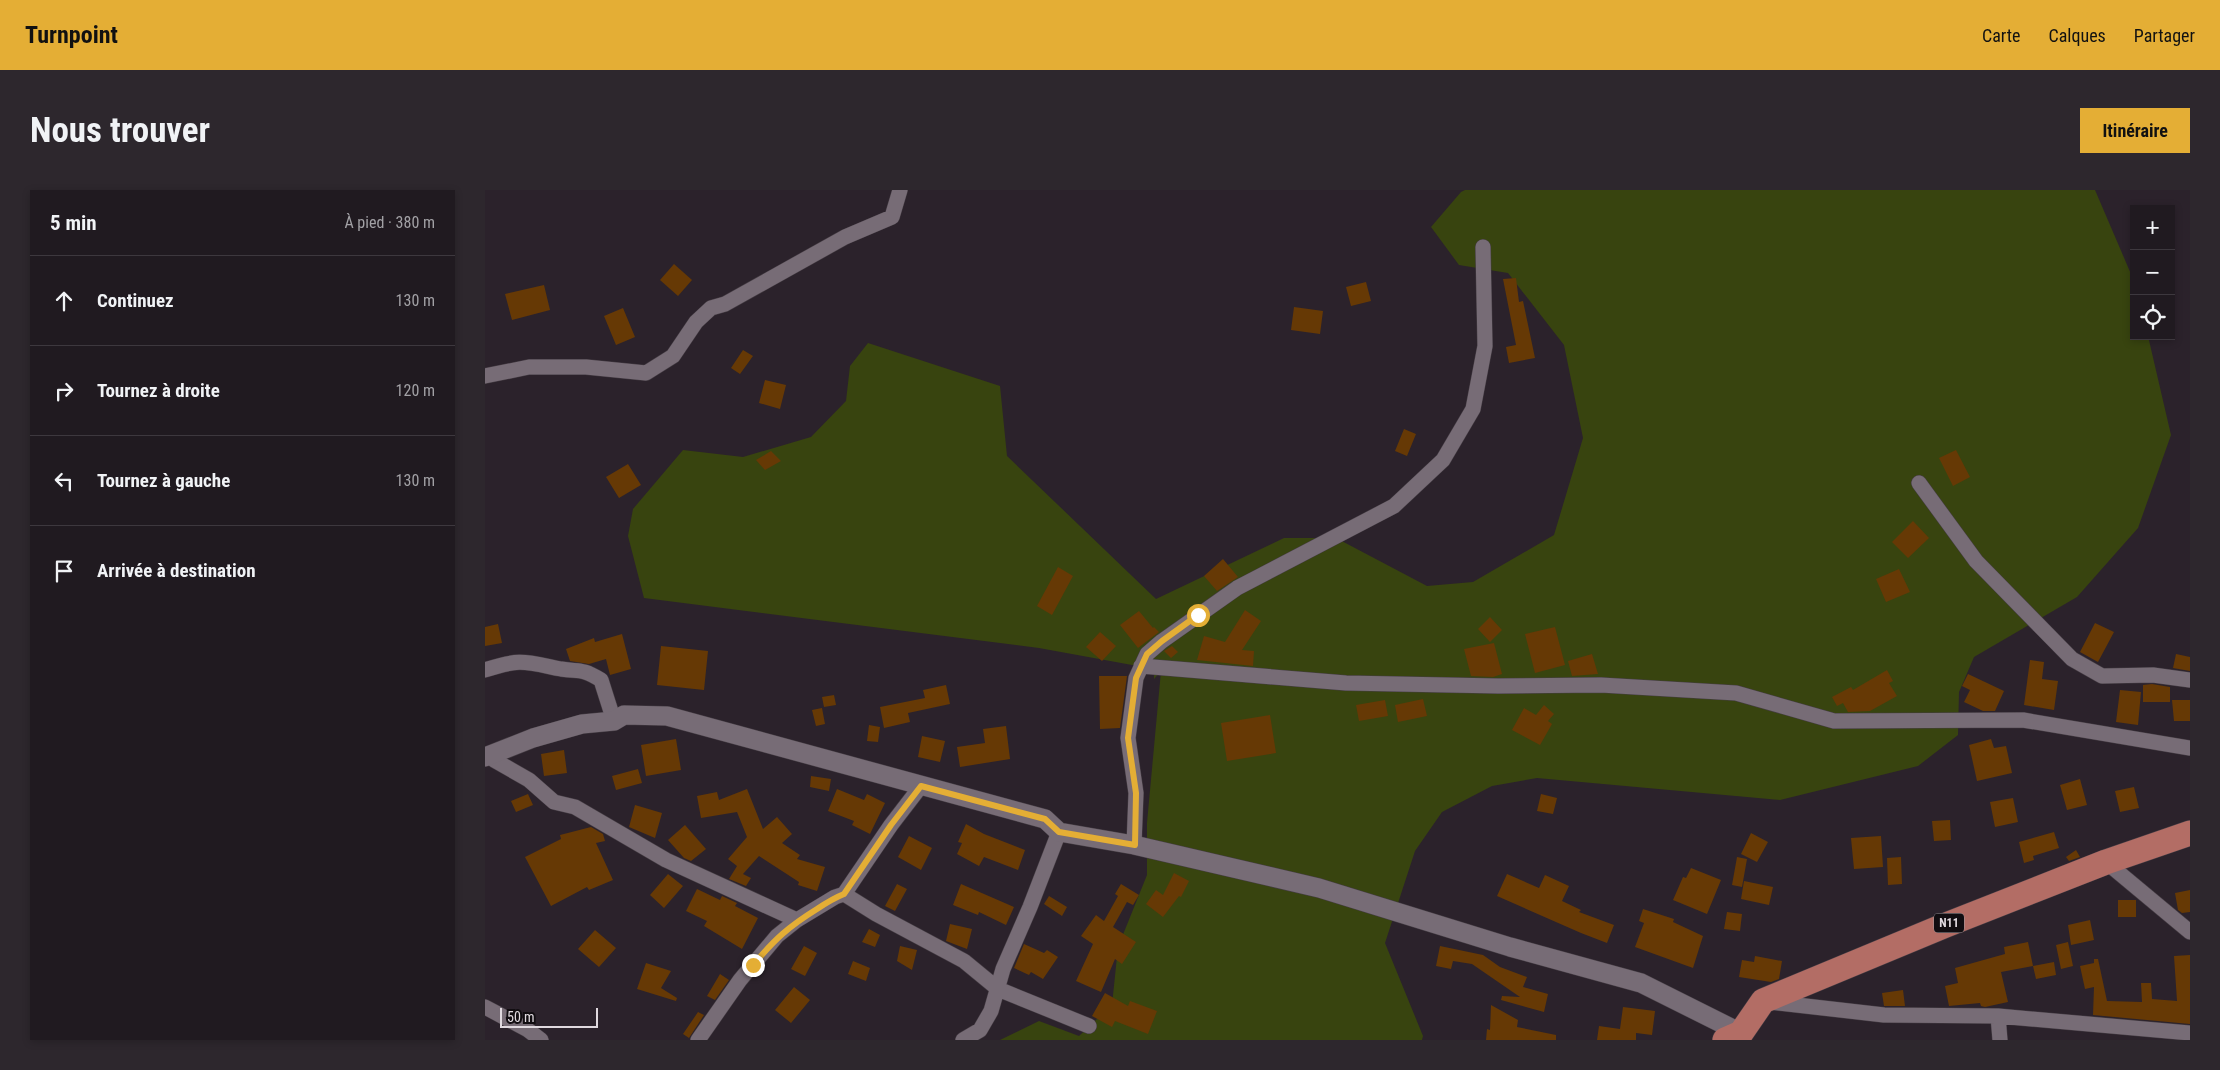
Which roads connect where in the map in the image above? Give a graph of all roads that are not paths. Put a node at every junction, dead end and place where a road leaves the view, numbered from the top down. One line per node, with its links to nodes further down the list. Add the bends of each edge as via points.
1 (900, 190): 3 (street, via 892,217 845,237 725,304 711,308 695,322 673,356 646,373 586,367 529,367)
2 (1483, 247): 5 (street, via 1485,346 1473,409 1443,460 1394,506 1237,588 1162,641 1147,654)
3 (485, 376)
4 (1919, 483): 7 (street, via 1975,561 2072,659 2101,676)
5 (1141, 666): 9 (street, via 1347,683 1601,685 1736,694 1833,721 2023,720); 14 (street, via 1136,678 1128,738 1136,793)
6 (485, 670): 8 (street, via 525,660 562,669 585,670 601,680)
7 (2190, 680)
8 (614, 721): 10 (street, via 582,724); 11 (street, via 624,715 667,716)
9 (2190, 748)
10 (489, 755): 17 (street, via 529,780 555,802 575,806 666,860)
11 (921, 786): 12 (street, via 1045,819); 16 (street)
12 (1059, 832): 14 (street); 19 (street, via 1003,969)
13 (2190, 833): 15 (highway, N11)
14 (1135, 845): 25 (street, via 1319,888 1641,982)
15 (2106, 862): 18 (street); 20 (highway, N11, via 1946,924)
16 (844, 894): 17 (street); 19 (street, via 964,961)
17 (797, 920): 27 (street, via 777,936 740,980)
18 (2190, 932)
19 (998, 989): 23 (street); 28 (street, via 980,1030)
20 (1763, 1001): 22 (street, via 1884,1015); 25 (highway)
21 (485, 1006): 26 (street)
22 (1998, 1016): 24 (street); 29 (street)
23 (1089, 1026)
24 (2190, 1033)
25 (1733, 1036)
26 (541, 1040)
27 (698, 1040)
28 (963, 1040)
29 (2000, 1040)

